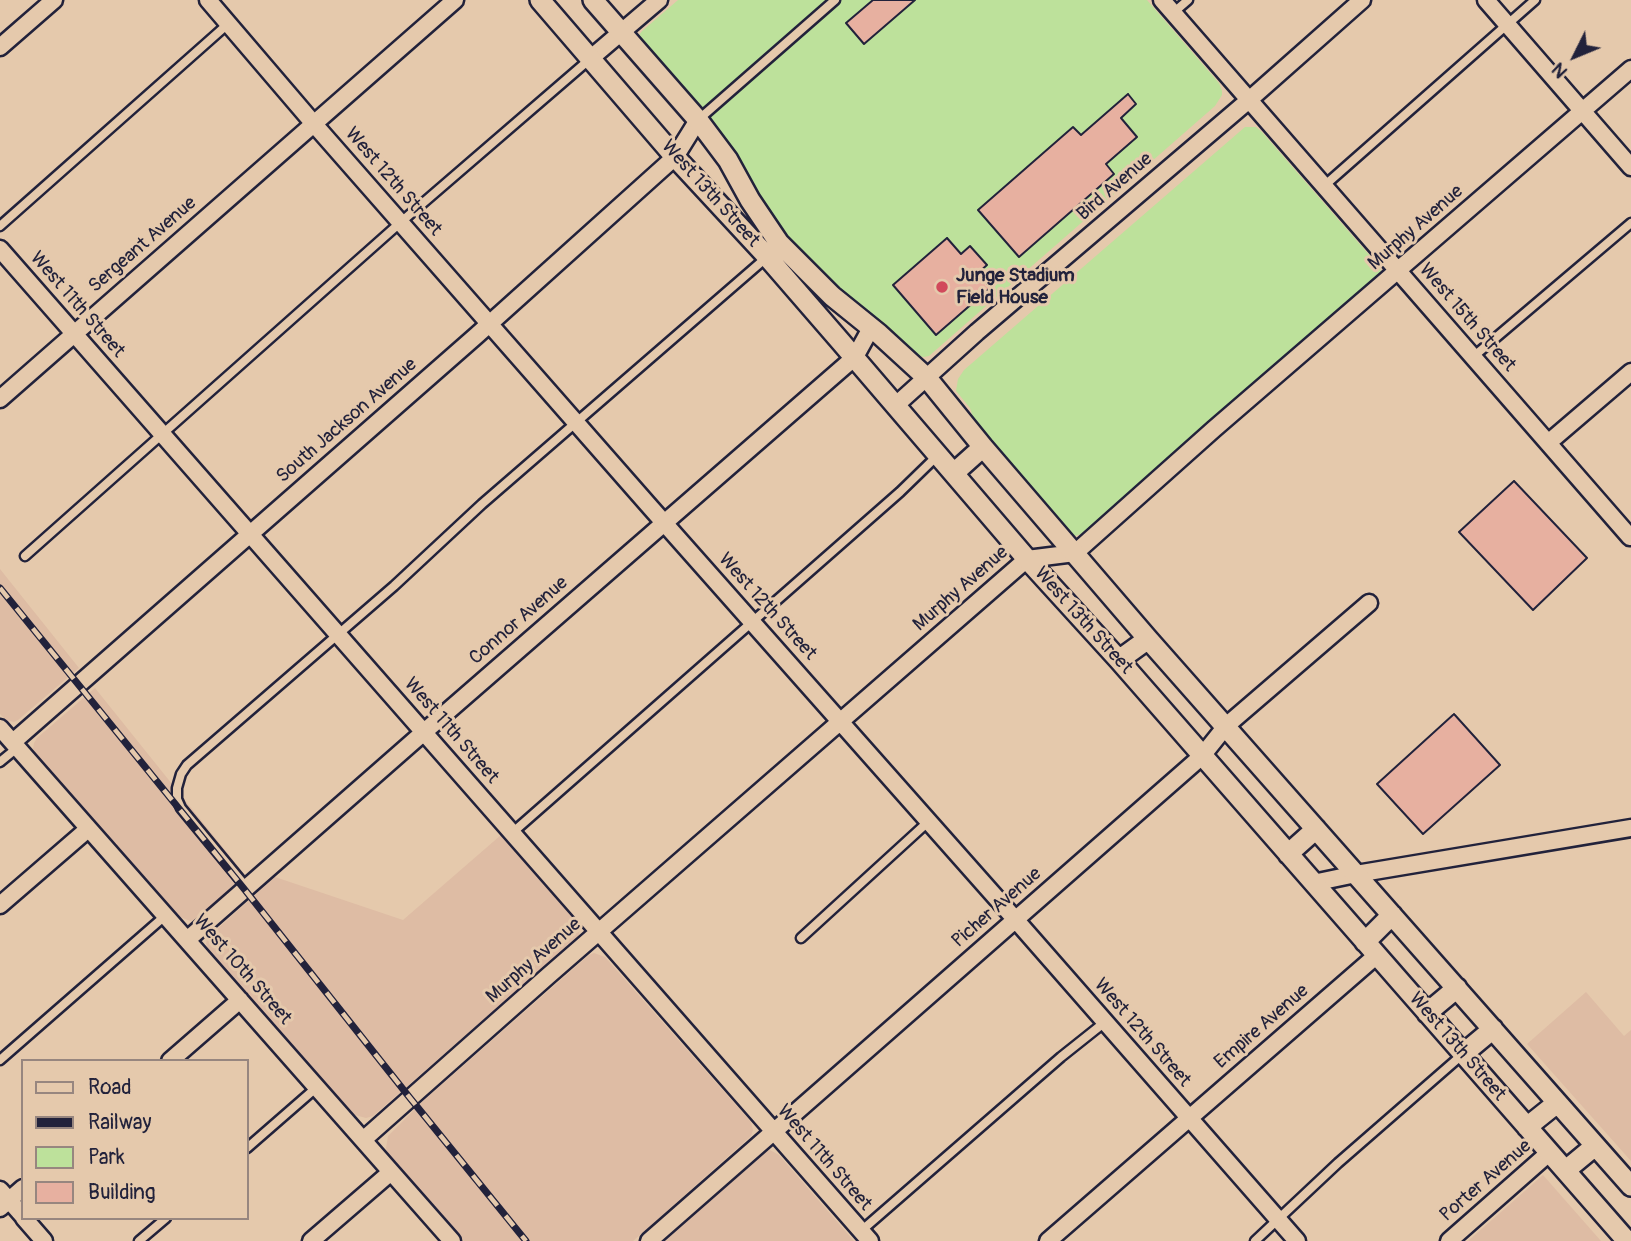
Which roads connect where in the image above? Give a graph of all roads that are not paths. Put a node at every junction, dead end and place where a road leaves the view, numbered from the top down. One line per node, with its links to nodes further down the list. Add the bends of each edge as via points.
1 (54, 0): 16 (street)
2 (208, 0): 13 (street, West 12th Street)
3 (455, 0): 22 (street, Sergeant Avenue)
4 (540, 0): 17 (street, West 13th Street)
5 (593, 0): 15 (street, West 13th Street)
6 (659, 0): 15 (street)
7 (835, 0): 21 (lane)
8 (1188, 0): 12 (lane)
9 (1362, 0): 19 (street, Bird Avenue)
10 (1486, 0): 14 (street)
11 (1535, 0): 14 (lane)
12 (1168, 6): 19 (street, West 15th Street)
13 (229, 23): 22 (street, West 12th Street); 28 (lane)
14 (1507, 24): 20 (street); 25 (lane)
15 (621, 33): 17 (street); 21 (street, West 13th Street)
16 (0, 47)
17 (591, 58): 23 (street, West 13th Street); 26 (lane)
18 (1631, 69): 20 (street, Murphy Avenue)
19 (1249, 100): 25 (street, West 15th Street); 38 (street, Bird Avenue)
20 (1582, 111): 24 (street); 31 (street, Murphy Avenue)
21 (698, 120): 23 (street, South Jackson Avenue); 33 (street, West 13th Street, via 779,243)
22 (314, 124): 26 (street, West 12th Street); 34 (street, Sergeant Avenue)
23 (675, 157): 30 (street, West 13th Street); 32 (street, South Jackson Avenue)
24 (1631, 167)
25 (1324, 186): 31 (street, West 15th Street)
26 (401, 222): 32 (street, West 12th Street); 42 (lane)
27 (1631, 223): 36 (lane)
28 (0, 226)
29 (0, 249): 34 (street, West 11th Street)
30 (767, 257): 35 (street, West 13th Street); 41 (lane)
31 (1398, 271): 36 (street, West 15th Street); 50 (street, Murphy Avenue)
32 (490, 323): 41 (street, West 12th Street); 48 (street, South Jackson Avenue)
33 (870, 328): 35 (street, Connor Avenue); 38 (street, West 13th Street)
34 (74, 334): 39 (street, Sergeant Avenue); 42 (street, West 11th Street)
35 (855, 357): 40 (street, West 13th Street); 47 (street, Connor Avenue)
36 (1473, 357): 43 (street, West 15th Street)
37 (1631, 372): 43 (street)
38 (927, 378): 40 (street, Bird Avenue); 44 (street, West 13th Street)
39 (0, 399)
40 (895, 405): 45 (street, West 13th Street)
41 (576, 422): 47 (street, West 12th Street); 55 (lane)
42 (163, 434): 48 (street, West 11th Street); 51 (lane)
43 (1548, 443): 49 (street, West 15th Street)
44 (984, 447): 46 (street); 50 (street, West 13th Street)
45 (938, 455): 46 (street, West 13th Street); 54 (lane)
46 (954, 473): 52 (street, West 13th Street)
47 (664, 523): 54 (street, West 12th Street); 61 (street, Connor Avenue)
48 (250, 534): 55 (street, West 11th Street); 62 (street, South Jackson Avenue)
49 (1631, 538)
50 (1075, 553): 52 (street, Murphy Avenue); 56 (street, West 13th Street)
51 (25, 556)
52 (1027, 559): 57 (street, West 13th Street); 58 (street, Murphy Avenue)
53 (1369, 603): 59 (street, Picher Avenue)
54 (752, 622): 58 (street, West 12th Street); 69 (lane)
55 (338, 635): 61 (street, West 11th Street); 73 (lane, via 181,774 177,788 181,808)
56 (1149, 639): 57 (street); 59 (street, West 13th Street)
57 (1119, 660): 63 (street, West 13th Street)
58 (841, 722): 65 (street, West 12th Street); 78 (street, Murphy Avenue)
59 (1226, 726): 63 (street, Picher Avenue); 68 (street, West 13th Street)
60 (0, 728): 62 (street, West 10th Street)
61 (424, 732): 69 (street, West 11th Street); 73 (street, Connor Avenue)
62 (15, 745): 64 (lane); 67 (street, West 10th Street)
63 (1202, 756): 70 (street, West 13th Street); 77 (street, Picher Avenue)
64 (0, 762)
65 (929, 821): 77 (street, West 12th Street); 79 (lane)
66 (1631, 828): 71 (street)
67 (88, 829): 74 (street); 75 (street, West 10th Street)
68 (1316, 829): 70 (street); 71 (street, West 13th Street)
69 (512, 832): 78 (street, West 11th Street)
70 (1288, 854): 72 (street, West 13th Street)
71 (1356, 874): 72 (street); 76 (street, West 13th Street)
72 (1313, 883): 81 (street, West 13th Street)
73 (247, 888): 80 (street, Connor Avenue)
74 (0, 905)
75 (166, 915): 80 (street, West 10th Street); 89 (lane)
76 (1392, 915): 81 (street); 82 (street, West 13th Street)
77 (1016, 919): 85 (street, West 12th Street); 94 (street, Picher Avenue)
78 (599, 932): 94 (street, West 11th Street); 95 (street, Murphy Avenue)
79 (801, 938)
80 (187, 940): 83 (street, West 10th Street)
81 (1371, 949): 84 (street, West 13th Street); 92 (street, Empire Avenue)
82 (1457, 988): 84 (street); 86 (street, West 13th Street)
83 (240, 1000): 88 (street); 90 (street, West 10th Street)
84 (1427, 1013): 87 (street, West 13th Street)
85 (1105, 1022): 92 (street, West 12th Street); 108 (lane)
86 (1493, 1030): 87 (street); 91 (street, West 13th Street)
87 (1463, 1054): 93 (street, West 13th Street); 105 (lane)
88 (172, 1059)
89 (0, 1060)
90 (317, 1087): 95 (street, West 10th Street); 97 (lane)
91 (1557, 1103): 93 (street); 96 (street, West 13th Street)
92 (1188, 1118): 105 (street, West 12th Street); 114 (street, Empire Avenue)
93 (1528, 1127): 98 (street, West 13th Street)
94 (773, 1132): 108 (street, West 11th Street); 113 (street, Picher Avenue)
95 (363, 1140): 100 (street, West 10th Street)
96 (1595, 1146): 99 (street); 101 (street, West 13th Street)
97 (248, 1147)
98 (1550, 1152): 99 (street, West 13th Street); 117 (street, Porter Avenue)
99 (1566, 1171): 118 (street, West 13th Street)
100 (391, 1172): 111 (street); 112 (street, West 10th Street)
101 (1631, 1186)
102 (21, 1189): 103 (street)
103 (3, 1199): 104 (street)
104 (21, 1214)
105 (1278, 1219): 115 (lane); 116 (street, West 12th Street)
106 (26, 1220): 109 (street)
107 (164, 1220): 110 (lane)
108 (865, 1236)
109 (44, 1241)
110 (139, 1241)
111 (310, 1241)
112 (452, 1241)
113 (649, 1241)
114 (1048, 1241)
115 (1255, 1241)
116 (1297, 1241)
117 (1449, 1241)
118 (1627, 1241)

